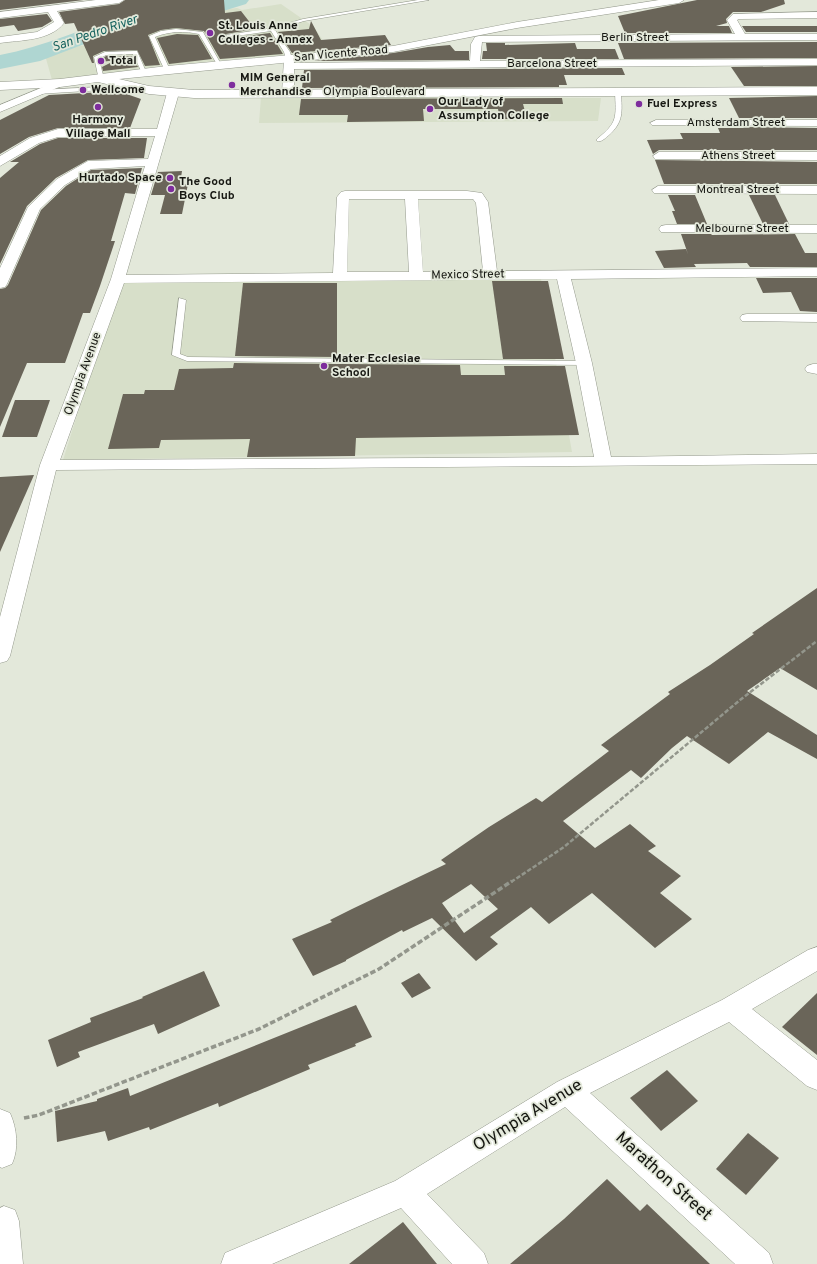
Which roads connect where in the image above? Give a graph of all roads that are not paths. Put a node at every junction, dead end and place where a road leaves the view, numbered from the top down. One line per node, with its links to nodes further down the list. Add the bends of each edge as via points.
1 (120, 0): 4 (street)
2 (427, 0): 7 (lane, via 303,20)
3 (678, 0): 12 (main road, San Vicente Road, via 517,25 393,49)
4 (51, 9): 5 (street); 11 (street, via 59,23 55,28)
5 (0, 15)
6 (817, 15): 10 (street, via 736,16 732,20)
7 (272, 28): 8 (lane); 12 (lane, via 287,52)
8 (230, 35)
9 (817, 37): 10 (street, Berlin Street)
10 (742, 38): 14 (street, Berlin Street, via 479,39 476,44)
11 (0, 40)
12 (288, 62): 14 (street, Barcelona Street); 15 (main road, San Vicente Road); 25 (street)
13 (817, 62): 14 (street, Barcelona Street)
14 (475, 64)
15 (220, 65): 16 (main road, San Vicente Road); 16 (lane, via 201,33 171,31 152,36)
16 (167, 70): 17 (main road, San Vicente Road)
17 (145, 73): 19 (main road, San Vicente Road); 19 (lane, via 136,52 105,54 96,58)
18 (60, 83): 19 (main road, San Vicente Road); 20 (main road, San Vicente Road); 22 (street)
19 (101, 84): 22 (lane); 24 (main road, Olympia Boulevard)
20 (0, 86)
21 (817, 91): 23 (main road, Olympia Boulevard)
22 (37, 92): 26 (street)
23 (618, 92): 25 (main road, Olympia Boulevard); 30 (lane, via 618,123)
24 (173, 93): 25 (main road, Olympia Boulevard); 29 (street, Olympia Avenue)
25 (288, 93)
26 (0, 109)
27 (656, 122): 28 (street, Amsterdam Street)
28 (817, 123)
29 (162, 132): 33 (street, via 43,135); 34 (street, Olympia Avenue)
30 (599, 140)
31 (659, 156): 32 (street, Athens Street)
32 (817, 156)
33 (0, 162)
34 (153, 162): 45 (street, Olympia Avenue); 46 (street, via 88,165 61,182 34,207)
35 (658, 190): 36 (street, Montreal Street)
36 (817, 190)
37 (411, 195): 42 (street, via 477,196 482,202); 43 (street, via 343,197); 44 (street)
38 (666, 229): 39 (street, Melbourne Street)
39 (817, 229)
40 (817, 272): 41 (street, Mexico Street)
41 (563, 274): 42 (street, Mexico Street); 50 (street)
42 (490, 275): 44 (street, Mexico Street)
43 (340, 276): 44 (street, Mexico Street); 45 (street, Mexico Street)
44 (416, 276)
45 (118, 279): 53 (street, Olympia Avenue)
46 (0, 284)
47 (182, 300): 50 (lane, via 176,355 187,359)
48 (747, 318): 49 (street)
49 (817, 318)
50 (584, 363): 52 (street)
51 (817, 460): 52 (street)
52 (604, 462): 53 (street)
53 (49, 465): 54 (street, Olympia Avenue)
54 (0, 656)
55 (817, 958): 56 (street, Olympia Avenue)
56 (731, 1008): 57 (street); 58 (street, Olympia Avenue)
57 (817, 1078)
58 (567, 1090): 61 (street, Olympia Avenue); 66 (street, Marathon Street)
59 (0, 1122): 60 (street)
60 (2, 1154)
61 (405, 1191): 64 (street, Olympia Avenue); 65 (street)
62 (4, 1221): 63 (street)
63 (8, 1264)
64 (236, 1264)
65 (473, 1264)
66 (758, 1264)

